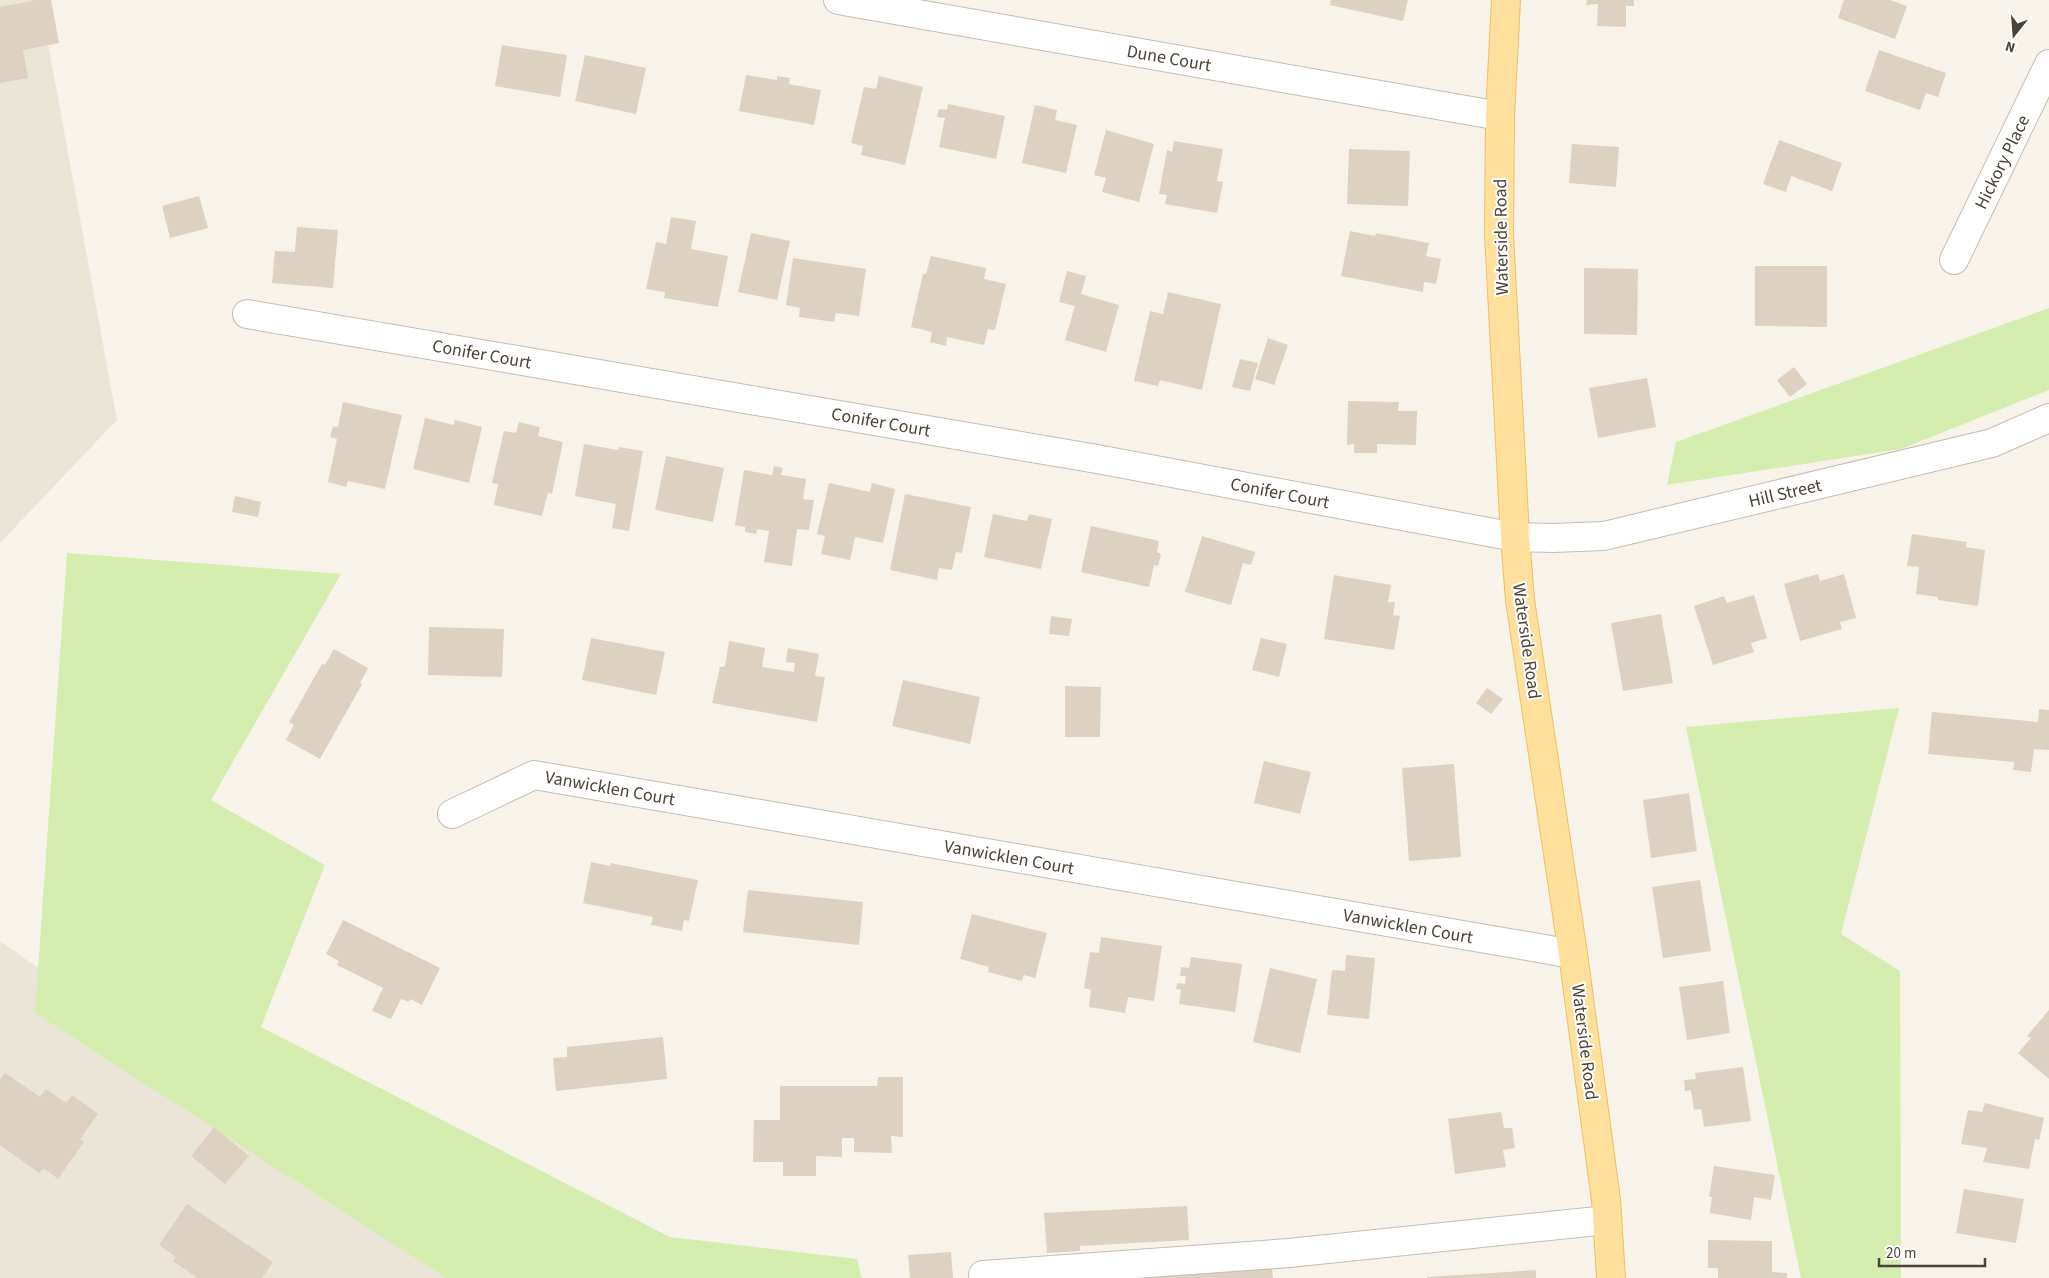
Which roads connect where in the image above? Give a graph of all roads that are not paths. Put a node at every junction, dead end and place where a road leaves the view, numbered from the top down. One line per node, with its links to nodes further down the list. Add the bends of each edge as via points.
1 (838, 0): 4 (street, Dune Court)
2 (1506, 0): 4 (main road, Waterside Road)
3 (2049, 64): 5 (street, Hickory Place)
4 (1500, 116): 8 (main road, Waterside Road, via 1499,234)
5 (1954, 260)
6 (247, 314): 8 (street, Conifer Court, via 1097,458)
7 (2049, 418): 8 (street, Hill Street, via 1992,443 1604,536)
8 (1514, 537): 10 (main road, Waterside Road)
9 (452, 814): 10 (street, Vanwicklen Court, via 534,775)
10 (1573, 954): 11 (main road, Waterside Road)
11 (1607, 1220): 12 (street, via 1289,1253); 13 (main road, Waterside Road)
12 (983, 1275)
13 (1611, 1278)

